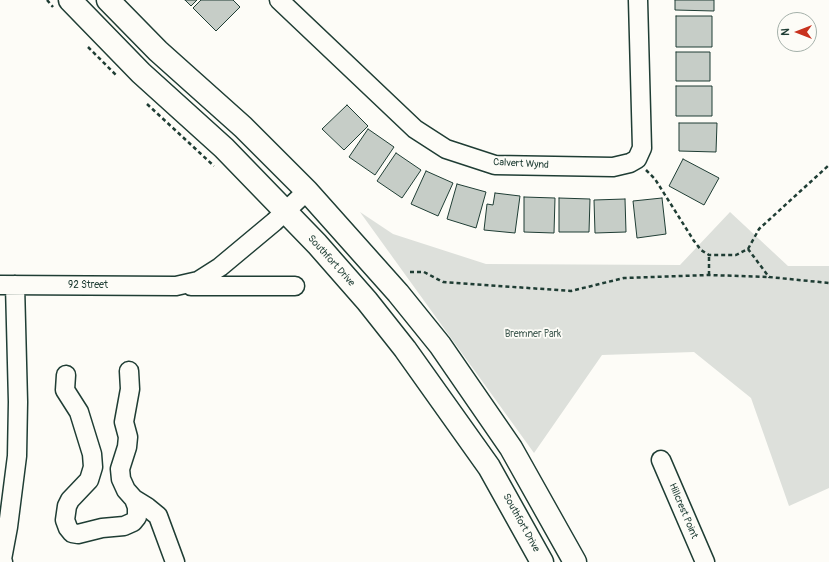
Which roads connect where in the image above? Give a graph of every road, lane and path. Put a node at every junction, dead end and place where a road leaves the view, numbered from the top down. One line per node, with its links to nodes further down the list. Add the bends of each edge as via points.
1 (47, 0): 5 (path)
2 (108, 0): 12 (main road, via 158,51 244,127)
3 (279, 0): 9 (street, Calvert Wynd, via 415,129 446,149 495,164 613,167)
4 (638, 0): 9 (street, via 642,148)
5 (64, 6): 13 (main road, Southfort Drive, via 224,148)
6 (86, 44): 7 (path)
7 (117, 77)
8 (144, 102): 11 (path)
9 (637, 159): 15 (path, via 655,179 694,241)
10 (829, 165): 14 (path, via 759,229)
11 (220, 171)
12 (307, 191): 13 (street, 92 Street); 30 (main road, via 398,293 440,345 511,448)
13 (286, 211): 21 (street, 92 Street, via 220,267 198,281); 29 (main road, Southfort Drive, via 367,301 405,349 489,466)
14 (748, 249): 15 (path, via 736,255); 18 (path)
15 (709, 255): 17 (path)
16 (410, 272): 17 (path, via 424,272 443,282 571,291 624,278)
17 (709, 275): 18 (path)
18 (769, 277): 19 (path)
19 (829, 283)
20 (8, 285): 21 (street, 92 Street); 27 (street, via 18,402 17,456)
21 (176, 286): 22 (street, 92 Street)
22 (295, 286)
23 (129, 371): 26 (street, via 130,389 124,422 128,437 120,469 123,485)
24 (66, 375): 26 (street, via 65,390 79,412 92,454 93,467 89,480 67,506 65,520 68,528 72,533 78,534 124,526 133,522 138,512)
25 (661, 460): 31 (street, Hillcrest Point)
26 (134, 499): 28 (street, via 158,516)
27 (2, 561)
28 (175, 562)
29 (542, 562)
30 (575, 562)
31 (705, 562)

